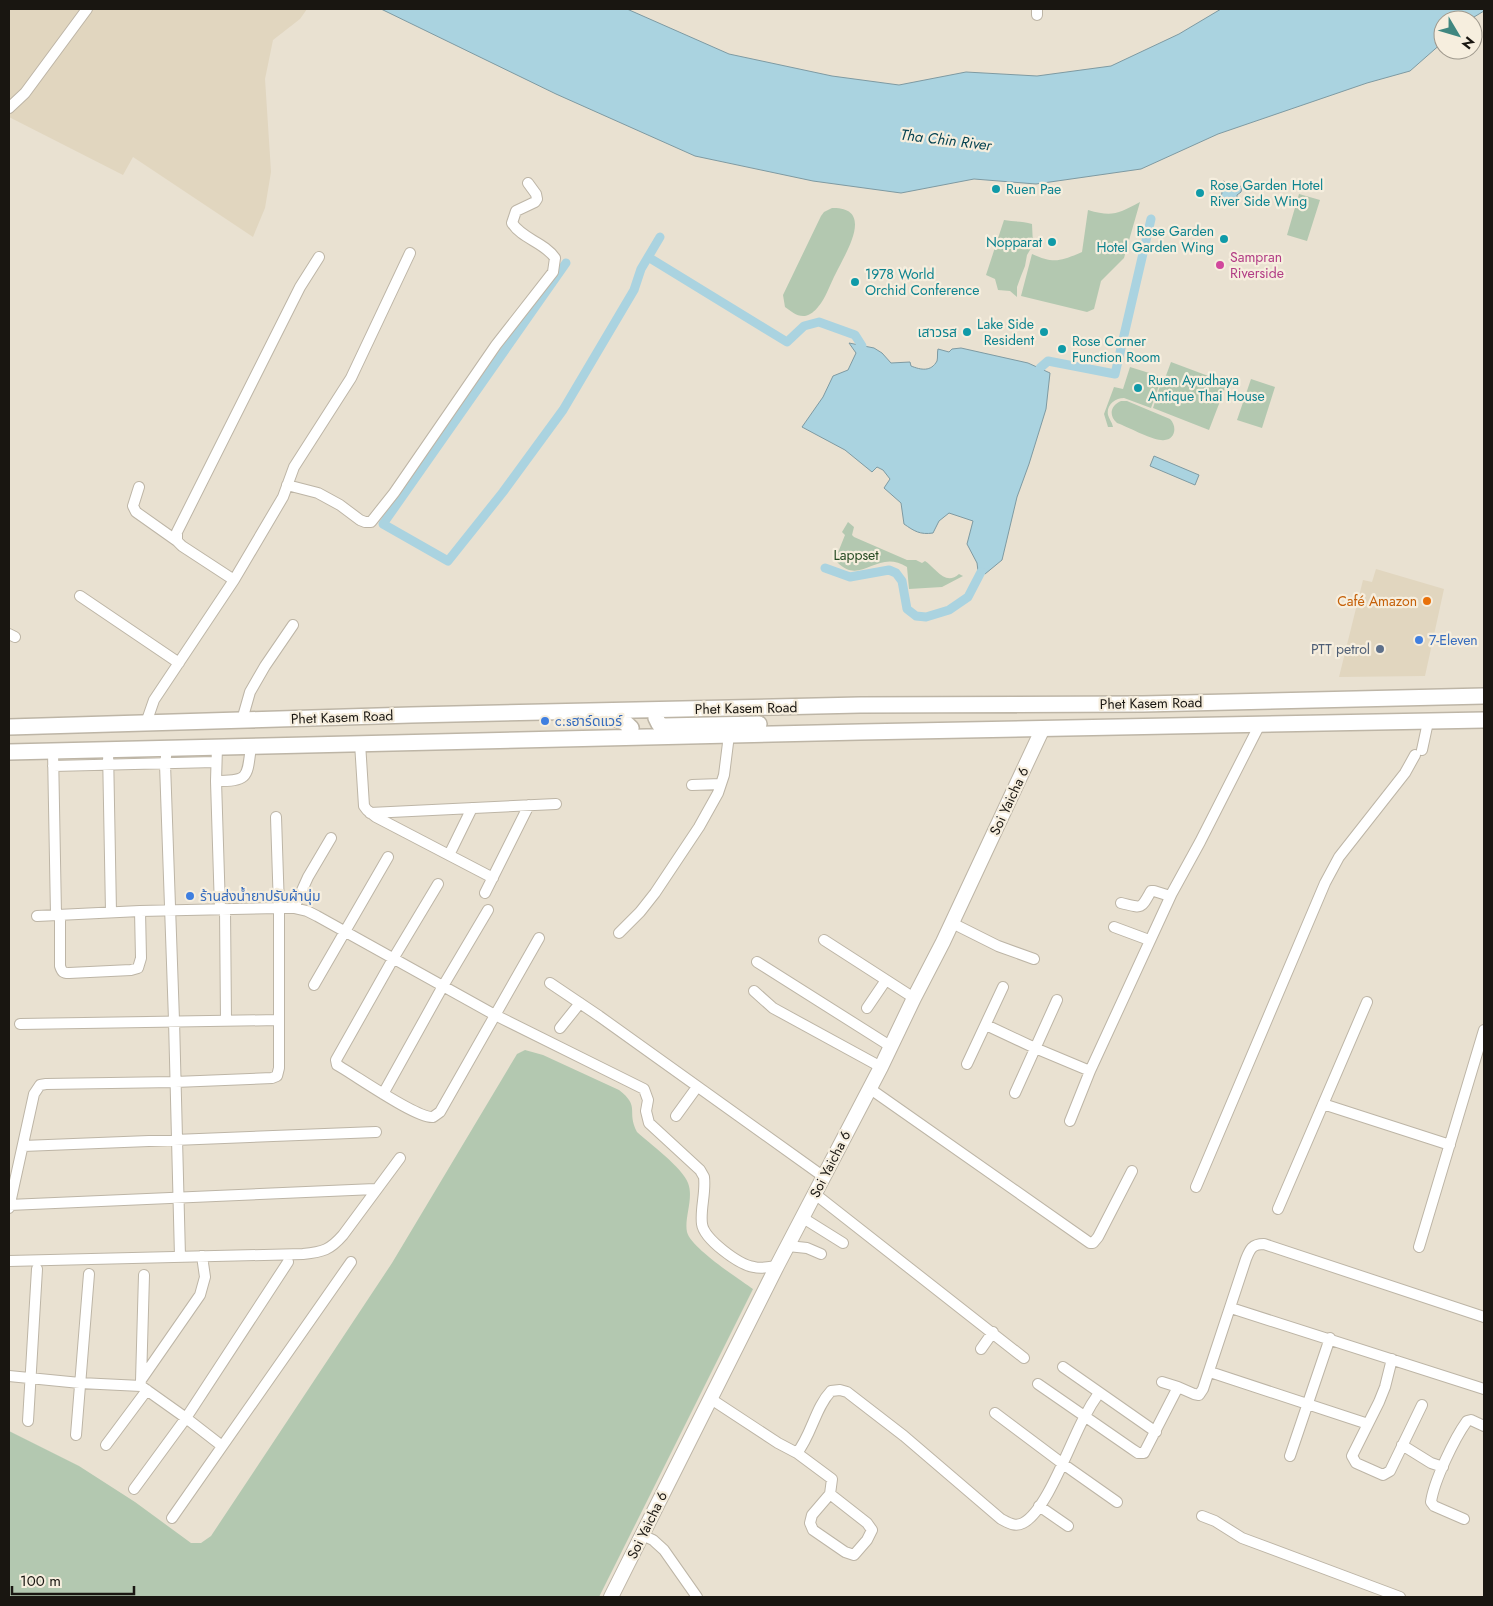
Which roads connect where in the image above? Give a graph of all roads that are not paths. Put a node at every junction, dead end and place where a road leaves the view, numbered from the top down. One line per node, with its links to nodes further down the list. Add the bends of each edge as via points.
1 (87, 9): 2 (street, via 25,93)
2 (9, 108)
3 (528, 184): 6 (street, via 537,199 516,211 512,223 519,232 551,252 555,258 553,272 496,345 375,518 365,522 318,493)
4 (410, 253): 6 (street, via 351,378 294,467)
5 (319, 257): 8 (street, via 296,296 177,532)
6 (287, 486): 9 (street)
7 (139, 488): 8 (street, via 134,506 136,512)
8 (177, 541): 9 (street)
9 (234, 580): 12 (street)
10 (80, 596): 12 (street)
11 (293, 625): 16 (street, via 250,692)
12 (179, 663): 19 (street, via 154,700)
13 (1484, 696): 14 (main road, Phet Kasem Road)
14 (658, 710): 15 (main road, Phet Kasem Road); 23 (main road, via 656,718 664,726 801,724 822,727)
15 (512, 713): 16 (main road, Phet Kasem Road); 25 (main road, via 525,720 618,718 631,728)
16 (242, 720): 19 (main road, Phet Kasem Road)
17 (1484, 720): 18 (main road, Phet Kasem Road)
18 (1424, 722): 20 (main road, Phet Kasem Road); 107 (street, via 1418,753 1339,857 1325,883)
19 (146, 723): 21 (main road, Phet Kasem Road)
20 (1260, 724): 22 (main road, Phet Kasem Road); 47 (street)
21 (13, 727)
22 (1043, 728): 23 (main road, Phet Kasem Road); 58 (street, Soi Yaicha 6)
23 (824, 733): 24 (main road, Phet Kasem Road)
24 (729, 735): 25 (main road, Phet Kasem Road); 34 (street)
25 (627, 737): 26 (main road, Phet Kasem Road)
26 (360, 743): 27 (main road, Phet Kasem Road); 39 (street, via 364,806)
27 (251, 746): 29 (main road, Phet Kasem Road); 33 (street, via 249,765 243,778)
28 (13, 752): 32 (main road, Phet Kasem Road, via 37,751)
29 (216, 755): 30 (main road, Phet Kasem Road); 33 (street)
30 (166, 756): 31 (main road, Phet Kasem Road); 52 (street)
31 (108, 758): 32 (main road, Phet Kasem Road); 55 (street)
32 (53, 759): 56 (street)
33 (216, 781): 51 (street)
34 (721, 784): 35 (street); 61 (street, via 699,826 655,893)
35 (692, 785)
36 (556, 804): 37 (street)
37 (529, 805): 38 (street); 44 (street)
38 (472, 808): 39 (street); 43 (street)
39 (370, 813): 43 (street)
40 (276, 817): 49 (street)
41 (331, 838): 50 (street)
42 (388, 856): 60 (street)
43 (449, 856): 44 (street)
44 (492, 878): 46 (street)
45 (438, 884): 65 (street)
46 (485, 893)
47 (1170, 896): 48 (street, via 1154,890 1142,906); 64 (street)
48 (1121, 903)
49 (279, 908): 50 (street); 51 (street); 81 (street)
50 (294, 908): 60 (street, via 307,911)
51 (223, 909): 52 (street); 82 (street)
52 (170, 910): 54 (street); 80 (street)
53 (488, 910): 71 (street)
54 (140, 911): 55 (street); 56 (street, via 140,964 131,970 62,971)
55 (111, 912): 56 (street)
56 (58, 915): 57 (street)
57 (37, 916)
58 (952, 923): 66 (street, via 998,946); 74 (street, Soi Yaicha 6)
59 (1114, 927): 64 (street)
60 (345, 932): 65 (street); 70 (street)
61 (619, 933)
62 (539, 938): 79 (street)
63 (824, 940): 68 (street)
64 (1150, 940): 91 (street)
65 (393, 958): 71 (street); 96 (street, via 336,1060 337,1065)
66 (1034, 959)
67 (757, 962): 87 (street)
68 (886, 980): 74 (street); 78 (street)
69 (550, 983): 77 (street)
70 (314, 985)
71 (443, 986): 79 (street); 96 (street)
72 (1003, 987): 84 (street)
73 (754, 991): 90 (street, via 773,1008)
74 (914, 998): 87 (street, Soi Yaicha 6)
75 (1057, 1000): 88 (street)
76 (1367, 1002): 97 (street)
77 (580, 1003): 85 (street); 93 (street)
78 (867, 1008)
79 (495, 1015): 96 (street, via 437,1116 422,1116); 123 (street, via 644,1089 649,1123 704,1177 702,1225 705,1233 715,1244 746,1265 755,1268)
80 (174, 1020): 82 (street); 83 (street); 92 (street)
81 (279, 1020): 82 (street); 92 (street, via 277,1076)
82 (226, 1021)
83 (20, 1024)
84 (986, 1025): 88 (street); 89 (street)
85 (560, 1028)
86 (1484, 1030): 102 (street)
87 (890, 1046): 90 (street, Soi Yaicha 6)
88 (1035, 1048): 91 (street); 95 (street)
89 (967, 1064)
90 (881, 1067): 94 (street, Soi Yaicha 6)
91 (1090, 1071): 99 (street)
92 (175, 1082): 101 (street); 103 (street, via 40,1085 34,1094)
93 (697, 1086): 98 (street); 106 (street)
94 (869, 1088): 105 (street, via 1090,1243 1098,1237); 106 (street, Soi Yaicha 6)
95 (1015, 1093)
96 (383, 1094)
97 (1323, 1104): 102 (street); 112 (street)
98 (676, 1116)
99 (1070, 1121)
100 (376, 1132): 101 (street)
101 (177, 1140): 103 (street); 110 (street)
102 (1450, 1145): 116 (street)
103 (23, 1146): 111 (street)
104 (400, 1158): 108 (street)
105 (1132, 1171)
106 (824, 1177): 109 (street, Soi Yaicha 6)
107 (1196, 1187)
108 (375, 1189): 110 (street); 118 (street, via 333,1247 321,1252)
109 (815, 1194): 113 (street, Soi Yaicha 6); 129 (street)
110 (180, 1199): 111 (street); 119 (street)
111 (9, 1207)
112 (1278, 1209)
113 (803, 1218): 114 (street); 115 (street, Soi Yaicha 6)
114 (842, 1243)
115 (788, 1246): 117 (street, via 807,1248); 123 (street, Soi Yaicha 6)
116 (1420, 1247)
117 (821, 1254)
118 (202, 1256): 119 (street); 141 (street, via 205,1277 200,1295)
119 (180, 1257): 120 (street)
120 (9, 1261)
121 (288, 1262): 150 (street)
122 (351, 1262): 158 (street)
123 (777, 1266): 145 (street, Soi Yaicha 6)
124 (37, 1269): 137 (street)
125 (89, 1274): 139 (street)
126 (144, 1275): 141 (street)
127 (1231, 1308): 128 (street, via 1251,1248 1264,1244); 130 (street); 135 (street)
128 (1484, 1317)
129 (993, 1332): 131 (street); 132 (street)
130 (1330, 1338): 133 (street); 146 (street)
131 (981, 1349)
132 (1024, 1358)
133 (1392, 1359): 143 (street); 152 (street, via 1385,1387)
134 (1063, 1367): 144 (street)
135 (1210, 1372): 142 (street, via 1199,1395); 146 (street)
136 (9, 1376): 137 (street)
137 (31, 1378): 139 (street); 151 (street)
138 (1162, 1382): 142 (street)
139 (80, 1383): 141 (street); 155 (street)
140 (1038, 1384): 149 (street)
141 (143, 1385): 150 (street); 156 (street)
142 (1178, 1387): 154 (street)
143 (1484, 1389)
144 (1099, 1392): 149 (street); 154 (street)
145 (710, 1399): 159 (street); 171 (street, Soi Yaicha 6)
146 (1308, 1405): 152 (street); 160 (street)
147 (1422, 1405): 157 (street)
148 (995, 1412): 161 (street)
149 (1084, 1416): 154 (street, via 1138,1453 1147,1450); 161 (street)
150 (186, 1418): 158 (street); 163 (street)
151 (28, 1421)
152 (1368, 1424): 157 (street, via 1352,1456 1356,1463 1387,1474)
153 (1484, 1426): 162 (street, via 1467,1421)
154 (1156, 1432)
155 (76, 1435)
156 (106, 1445)
157 (1402, 1445): 162 (street)
158 (222, 1446): 168 (street)
159 (796, 1452): 164 (street, via 832,1479); 166 (street, via 806,1440 824,1398 831,1391 840,1390 848,1392 904,1436 1001,1519 1018,1525)
160 (1290, 1456)
161 (1063, 1464): 165 (street); 166 (street)
162 (1443, 1467): 169 (street, via 1431,1502)
163 (134, 1489)
164 (830, 1494): 164 (street, via 872,1530 854,1555 849,1555 813,1530 810,1523 812,1515)
165 (1117, 1502)
166 (1039, 1506): 170 (street)
167 (1202, 1516): 174 (street, via 1242,1538)
168 (172, 1518)
169 (1464, 1519)
170 (1068, 1526)
171 (642, 1535): 172 (street, Soi Yaicha 6); 173 (street, via 664,1550)
172 (611, 1597)
173 (697, 1597)
174 (1400, 1597)

